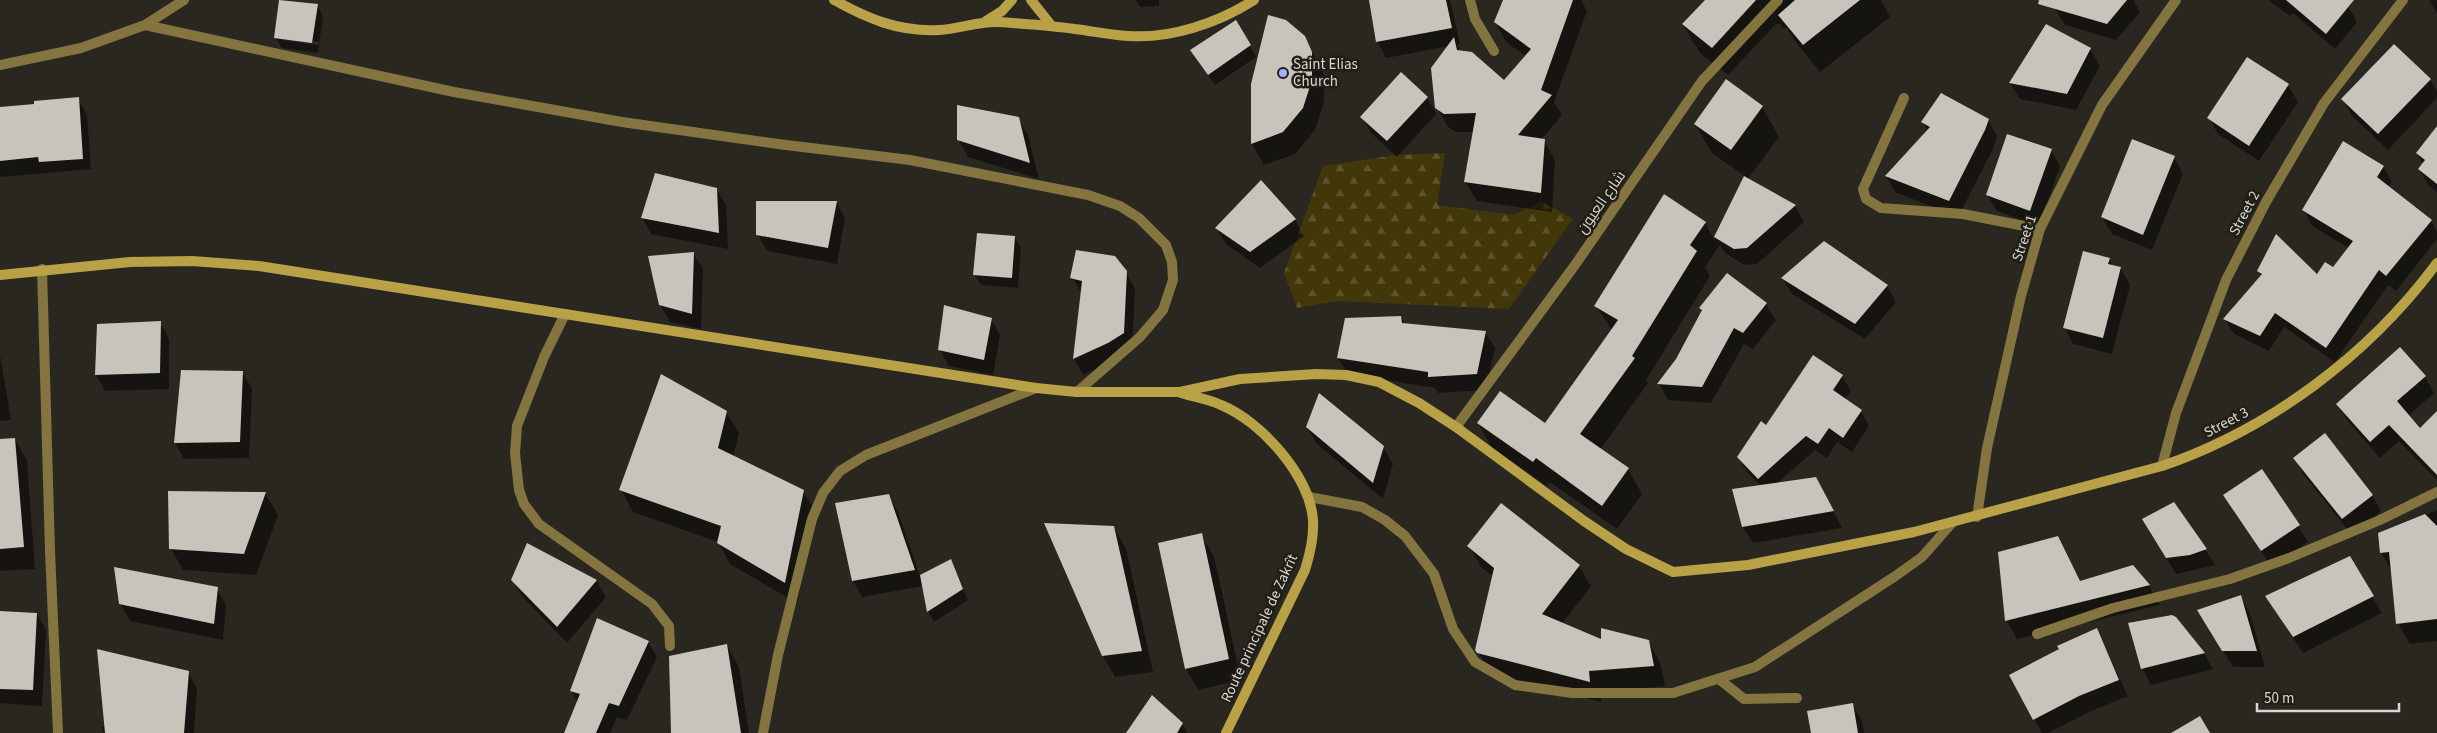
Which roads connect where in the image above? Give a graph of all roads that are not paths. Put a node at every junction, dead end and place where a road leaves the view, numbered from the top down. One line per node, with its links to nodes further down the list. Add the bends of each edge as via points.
1 (184, 0): 12 (street)
2 (834, 0): 10 (street, via 885,25 938,30)
3 (1012, 0): 10 (street)
4 (1031, 0): 11 (street)
5 (1254, 0): 11 (street, via 1212,21 1156,35 1128,36)
6 (1470, 0): 13 (street, via 1475,19)
7 (1778, 0): 24 (street, شارع العيون, via 1702,81 1576,265)
8 (2176, 0): 16 (street, Street 1, via 2102,105)
9 (2403, 0): 25 (street, Street 2, via 2324,103 2266,202 2226,280 2176,413)
10 (984, 22): 11 (street)
11 (1051, 25)
12 (145, 26): 14 (street, via 81,48); 22 (street, via 454,92 622,122 910,160 1088,195 1120,206 1139,218 1166,244 1173,280 1163,310 1140,337)
13 (1494, 51)
14 (0, 65)
15 (1904, 98): 16 (street, via 1863,189 1866,199 1881,208 1963,214)
16 (2040, 229): 28 (street, Street 1, via 2021,296 1987,448)
17 (2437, 263): 25 (street, Street 3, via 2397,312 2315,385 2238,434)
18 (42, 269): 19 (street); 20 (street, via 192,260 259,266); 34 (street)
19 (0, 275)
20 (565, 314): 21 (street); 31 (street, via 517,426 515,453 519,490 524,504 539,524 652,604 669,626)
21 (1036, 388): 22 (street); 35 (street, via 874,451 840,471 823,493 812,519 778,656)
22 (1077, 392): 23 (street)
23 (1180, 392): 24 (street, Street 3, via 1240,379 1346,375 1378,382); 27 (street, Route principale de Zakrît, via 1222,405 1255,426 1299,477)
24 (1456, 427): 29 (street, Street 3, via 1584,522 1626,549 1673,572 1748,565)
25 (2162, 466): 28 (street, Street 3)
26 (2437, 492): 30 (street, via 2380,520 2230,579 2113,608)
27 (1309, 497): 32 (street, via 1362,507 1405,536 1434,574 1453,629 1475,662 1516,685 1572,693 1673,693); 36 (street, Route principale de Zakrît, via 1313,520 1305,570)
28 (1977, 517): 29 (street, Street 3)
29 (1952, 523): 32 (street, via 1922,557 1894,577 1755,667)
30 (2037, 634)
31 (670, 646)
32 (1719, 679): 33 (street, via 1744,698)
33 (1797, 698)
34 (58, 733)
35 (763, 733)
36 (1226, 733)

